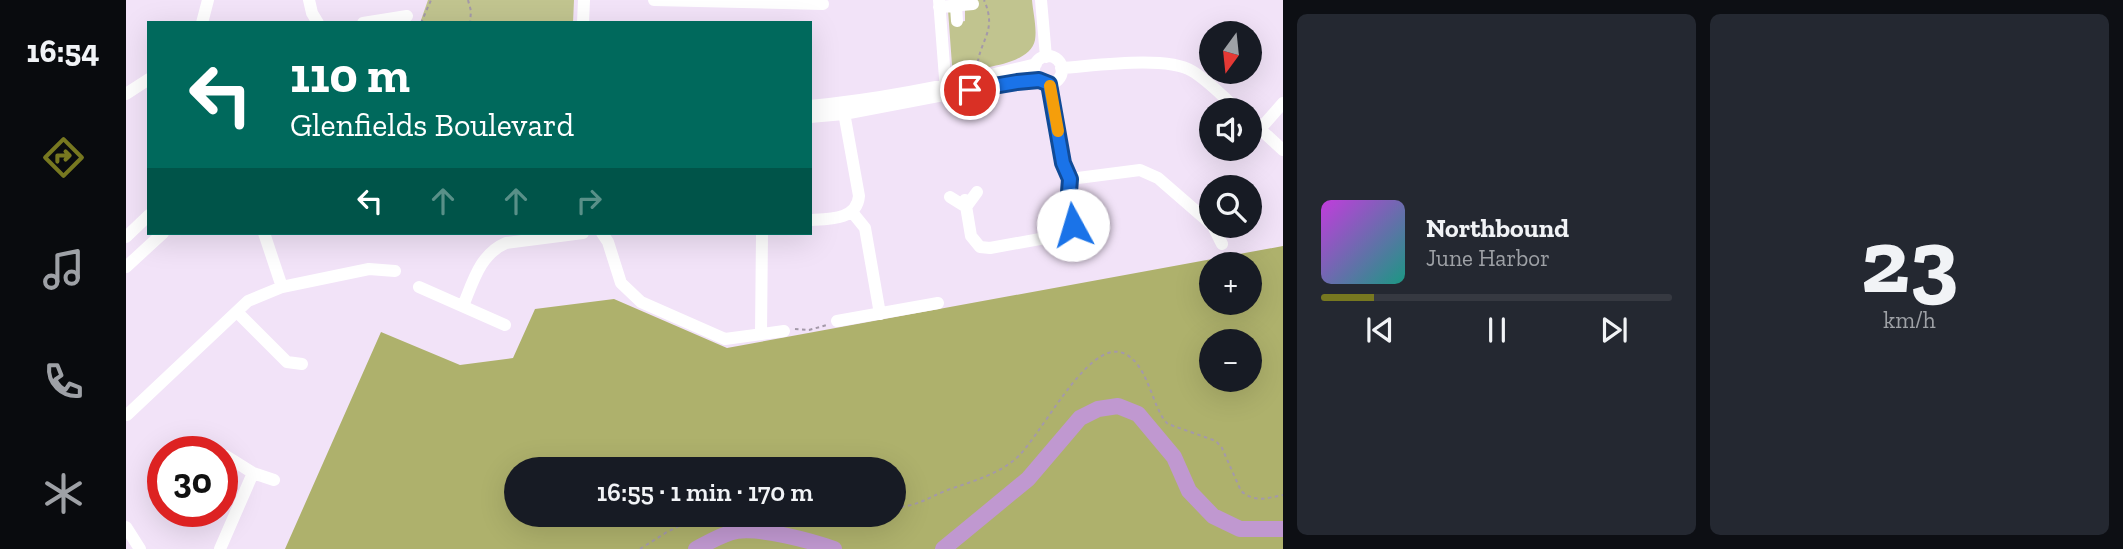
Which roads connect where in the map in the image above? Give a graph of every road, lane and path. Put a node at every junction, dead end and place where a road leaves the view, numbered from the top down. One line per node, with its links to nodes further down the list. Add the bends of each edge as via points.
1 (208, 0): 13 (street)
2 (309, 0): 14 (street)
3 (431, 0): 16 (path)
4 (468, 0): 17 (path)
5 (584, 0): 18 (street)
6 (654, 0): 10 (street)
7 (1041, 0): 20 (street)
8 (979, 2): 11 (street); 22 (path, via 990,13 978,56)
9 (939, 3): 11 (street); 25 (street)
10 (823, 4)
11 (956, 6): 19 (street)
12 (407, 16): 15 (street)
13 (203, 21)
14 (317, 21)
15 (376, 21)
16 (422, 21)
17 (470, 21)
18 (583, 21)
19 (957, 21)
20 (1041, 60): 21 (street, via 1056,59); 22 (street); 24 (street, via 1034,73)
21 (1062, 68): 24 (street, via 1058,80); 27 (street, via 1175,65 1192,70)
22 (979, 78): 25 (street)
23 (147, 80): 26 (street)
24 (1044, 82): 25 (street); 35 (street)
25 (945, 90): 30 (street)
26 (126, 94)
27 (1224, 98)
28 (1283, 103): 32 (street)
29 (812, 106): 30 (street)
30 (843, 108): 31 (street); 39 (street, via 859,196)
31 (812, 116)
32 (1262, 127)
33 (1262, 131): 34 (street)
34 (1283, 150)
35 (1070, 179): 38 (street, via 1073,222 1062,235 980,247 971,236); 40 (street, via 1140,170 1158,178)
36 (977, 192): 38 (street)
37 (950, 197): 38 (street)
38 (966, 203)
39 (852, 212): 42 (street); 58 (street, via 865,228)
40 (1199, 214)
41 (147, 217): 48 (street)
42 (812, 220)
43 (161, 235): 51 (street)
44 (265, 235): 53 (street)
45 (568, 235): 56 (street, via 494,248 481,264)
46 (603, 235): 62 (street, via 621,283 637,300 725,339)
47 (762, 235): 62 (street)
48 (126, 237)
49 (1219, 238): 50 (street)
50 (1222, 244)
51 (126, 267)
52 (395, 271): 53 (street, via 369,269)
53 (282, 286): 57 (street, via 247,301)
54 (419, 287): 56 (street)
55 (939, 303): 58 (street)
56 (463, 306): 60 (street)
57 (237, 312): 63 (street, via 287,362); 64 (street)
58 (880, 314): 59 (street)
59 (838, 321): 61 (path, via 814,330)
60 (505, 325)
61 (784, 331): 62 (street)
62 (761, 334)
63 (302, 364)
64 (127, 415)
65 (238, 464): 66 (street)
66 (253, 473): 67 (street); 73 (street)
67 (274, 480)
68 (1283, 495): 69 (path, via 1265,500 1247,496 1216,441 1168,424 1133,359 1110,352 1076,377 1035,439 1013,461 987,477)
69 (906, 507)
70 (126, 527): 72 (street)
71 (677, 527): 74 (path)
72 (140, 549)
73 (220, 549)
74 (640, 549)

